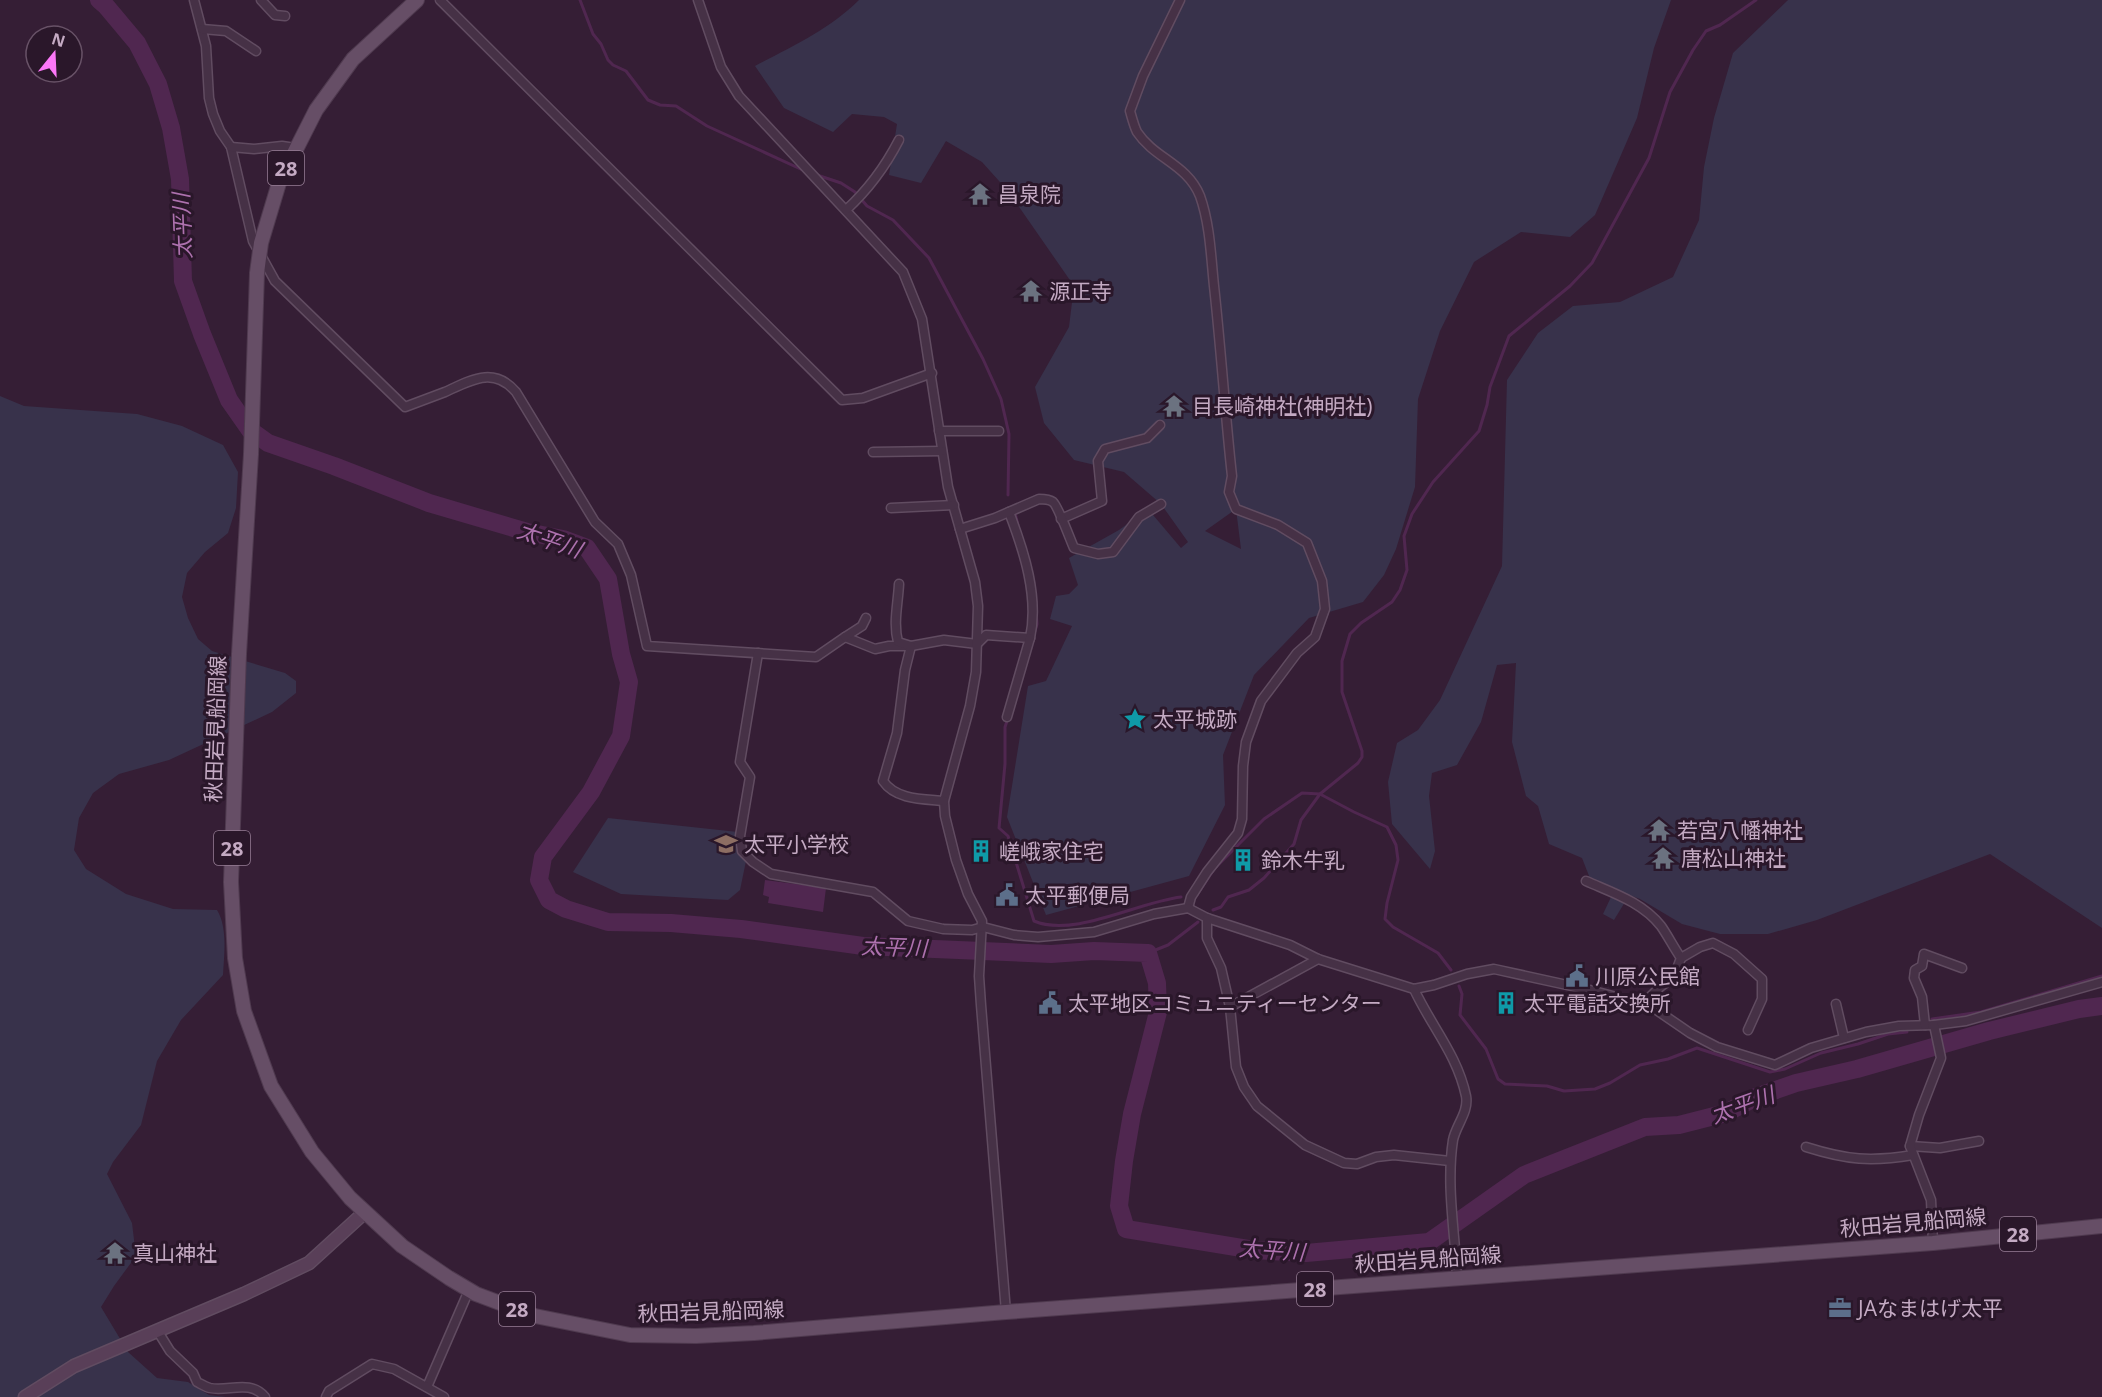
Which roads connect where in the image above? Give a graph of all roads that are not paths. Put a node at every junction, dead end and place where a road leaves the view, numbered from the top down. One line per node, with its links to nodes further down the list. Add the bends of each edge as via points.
1 (194, 0): 8 (street)
2 (261, 0): 7 (street, via 274,15)
3 (417, 0): 12 (main road, 秋田岩見船岡線 / 28, via 353,59 316,110)
4 (440, 0): 15 (street, via 842,400 863,398)
5 (698, 0): 13 (street, via 713,47 739,96)
6 (1180, 0): 37 (street, via 1130,111 1137,132 1155,151 1179,167 1200,198 1208,231 1220,339 1232,476 1229,492 1236,509 1278,525 1307,543 1322,581 1325,609 1316,637 1297,653 1261,701 1246,742 1238,833 1207,872)
7 (285, 16)
8 (202, 29): 9 (street, via 226,31); 11 (street, via 209,98 220,131)
9 (256, 51)
10 (899, 140): 13 (street, via 886,165)
11 (231, 147): 12 (street); 14 (street, via 253,241)
12 (295, 148): 14 (main road, 秋田岩見船岡線 / 28, via 279,183)
13 (846, 210): 15 (street, via 903,272 922,319)
14 (260, 253): 33 (street, via 276,281 405,407 469,380 485,377 508,382 595,522 618,544 631,575 647,646); 55 (main road, 秋田岩見船岡線 / 28, via 234,791 231,882 235,958 244,1011 272,1086 312,1152)
15 (932, 373): 17 (street)
16 (1160, 425): 25 (street, via 1147,438 1105,449 1098,461 1102,501)
17 (939, 431): 18 (street); 19 (street)
18 (999, 431)
19 (942, 451): 20 (street); 22 (street)
20 (873, 452)
21 (1161, 504): 25 (street, via 1139,517 1113,552 1106,554 1074,548)
22 (954, 505): 23 (street); 26 (street)
23 (891, 508)
24 (1009, 512): 25 (street, via 1046,499 1056,505); 26 (street); 30 (street, via 1027,572 1033,614)
25 (1061, 519)
26 (960, 529): 31 (street, via 975,582)
27 (899, 584): 32 (street, via 896,635 898,642)
28 (866, 618): 29 (street, via 862,626)
29 (845, 637): 32 (street, via 875,649); 33 (street, via 816,657)
30 (1030, 639): 31 (street, via 986,635); 34 (street)
31 (978, 644): 32 (street, via 944,640); 35 (street, via 970,706)
32 (911, 646): 35 (street, via 897,733 883,781 898,794)
33 (758, 652): 39 (street, via 740,762 750,777 740,836 742,851 771,874 873,892 908,921 943,929)
34 (1007, 717)
35 (944, 801): 39 (street, via 956,860)
36 (1586, 881): 40 (street, via 1642,907 1660,925)
37 (1188, 908): 38 (street); 39 (street, via 1094,932 1057,936 1024,937)
38 (1207, 918): 41 (street, via 1290,945); 47 (street, via 1207,938 1221,968)
39 (983, 930): 60 (street, via 980,972)
40 (1681, 958): 45 (street, via 1674,977); 49 (street, via 1713,944 1734,954 1762,979 1762,999)
41 (1318, 959): 44 (street); 47 (street)
42 (1962, 968): 48 (street, via 1924,954 1922,966 1913,974)
43 (2102, 982): 48 (street)
44 (1414, 989): 45 (street, via 1494,969); 54 (street, via 1450,1050 1466,1099 1465,1111 1454,1133)
45 (1643, 1004): 50 (street, via 1717,1047 1775,1065)
46 (1836, 1004): 50 (street)
47 (1230, 1007): 54 (street, via 1236,1067 1244,1087 1257,1106 1305,1145 1344,1163 1357,1164 1394,1155)
48 (1932, 1028): 50 (street, via 1899,1026); 53 (street, via 1941,1058 1918,1115)
49 (1748, 1030)
50 (1844, 1038)
51 (1979, 1141): 53 (street)
52 (1806, 1147): 53 (street, via 1837,1157 1864,1159 1888,1159)
53 (1912, 1151): 57 (street, via 1931,1200)
54 (1450, 1161): 58 (street)
55 (365, 1212): 59 (main road, 秋田岩見船岡線 / 28, via 402,1246); 61 (street, via 309,1263)
56 (2102, 1226): 57 (main road, 秋田岩見船岡線 / 28)
57 (1933, 1243): 58 (main road, 秋田岩見船岡線 / 28)
58 (1457, 1278): 60 (main road, 秋田岩見船岡線 / 28)
59 (469, 1290): 60 (main road, 秋田岩見船岡線 / 28, via 535,1316 630,1335 754,1334); 62 (street)
60 (1006, 1312)
61 (158, 1330): 63 (street, via 74,1366); 64 (street, via 197,1382 211,1389 253,1389)
62 (427, 1387): 65 (street, via 393,1369 372,1364 329,1391); 66 (street)
63 (26, 1397)
64 (265, 1397)
65 (326, 1397)
66 (444, 1397)

